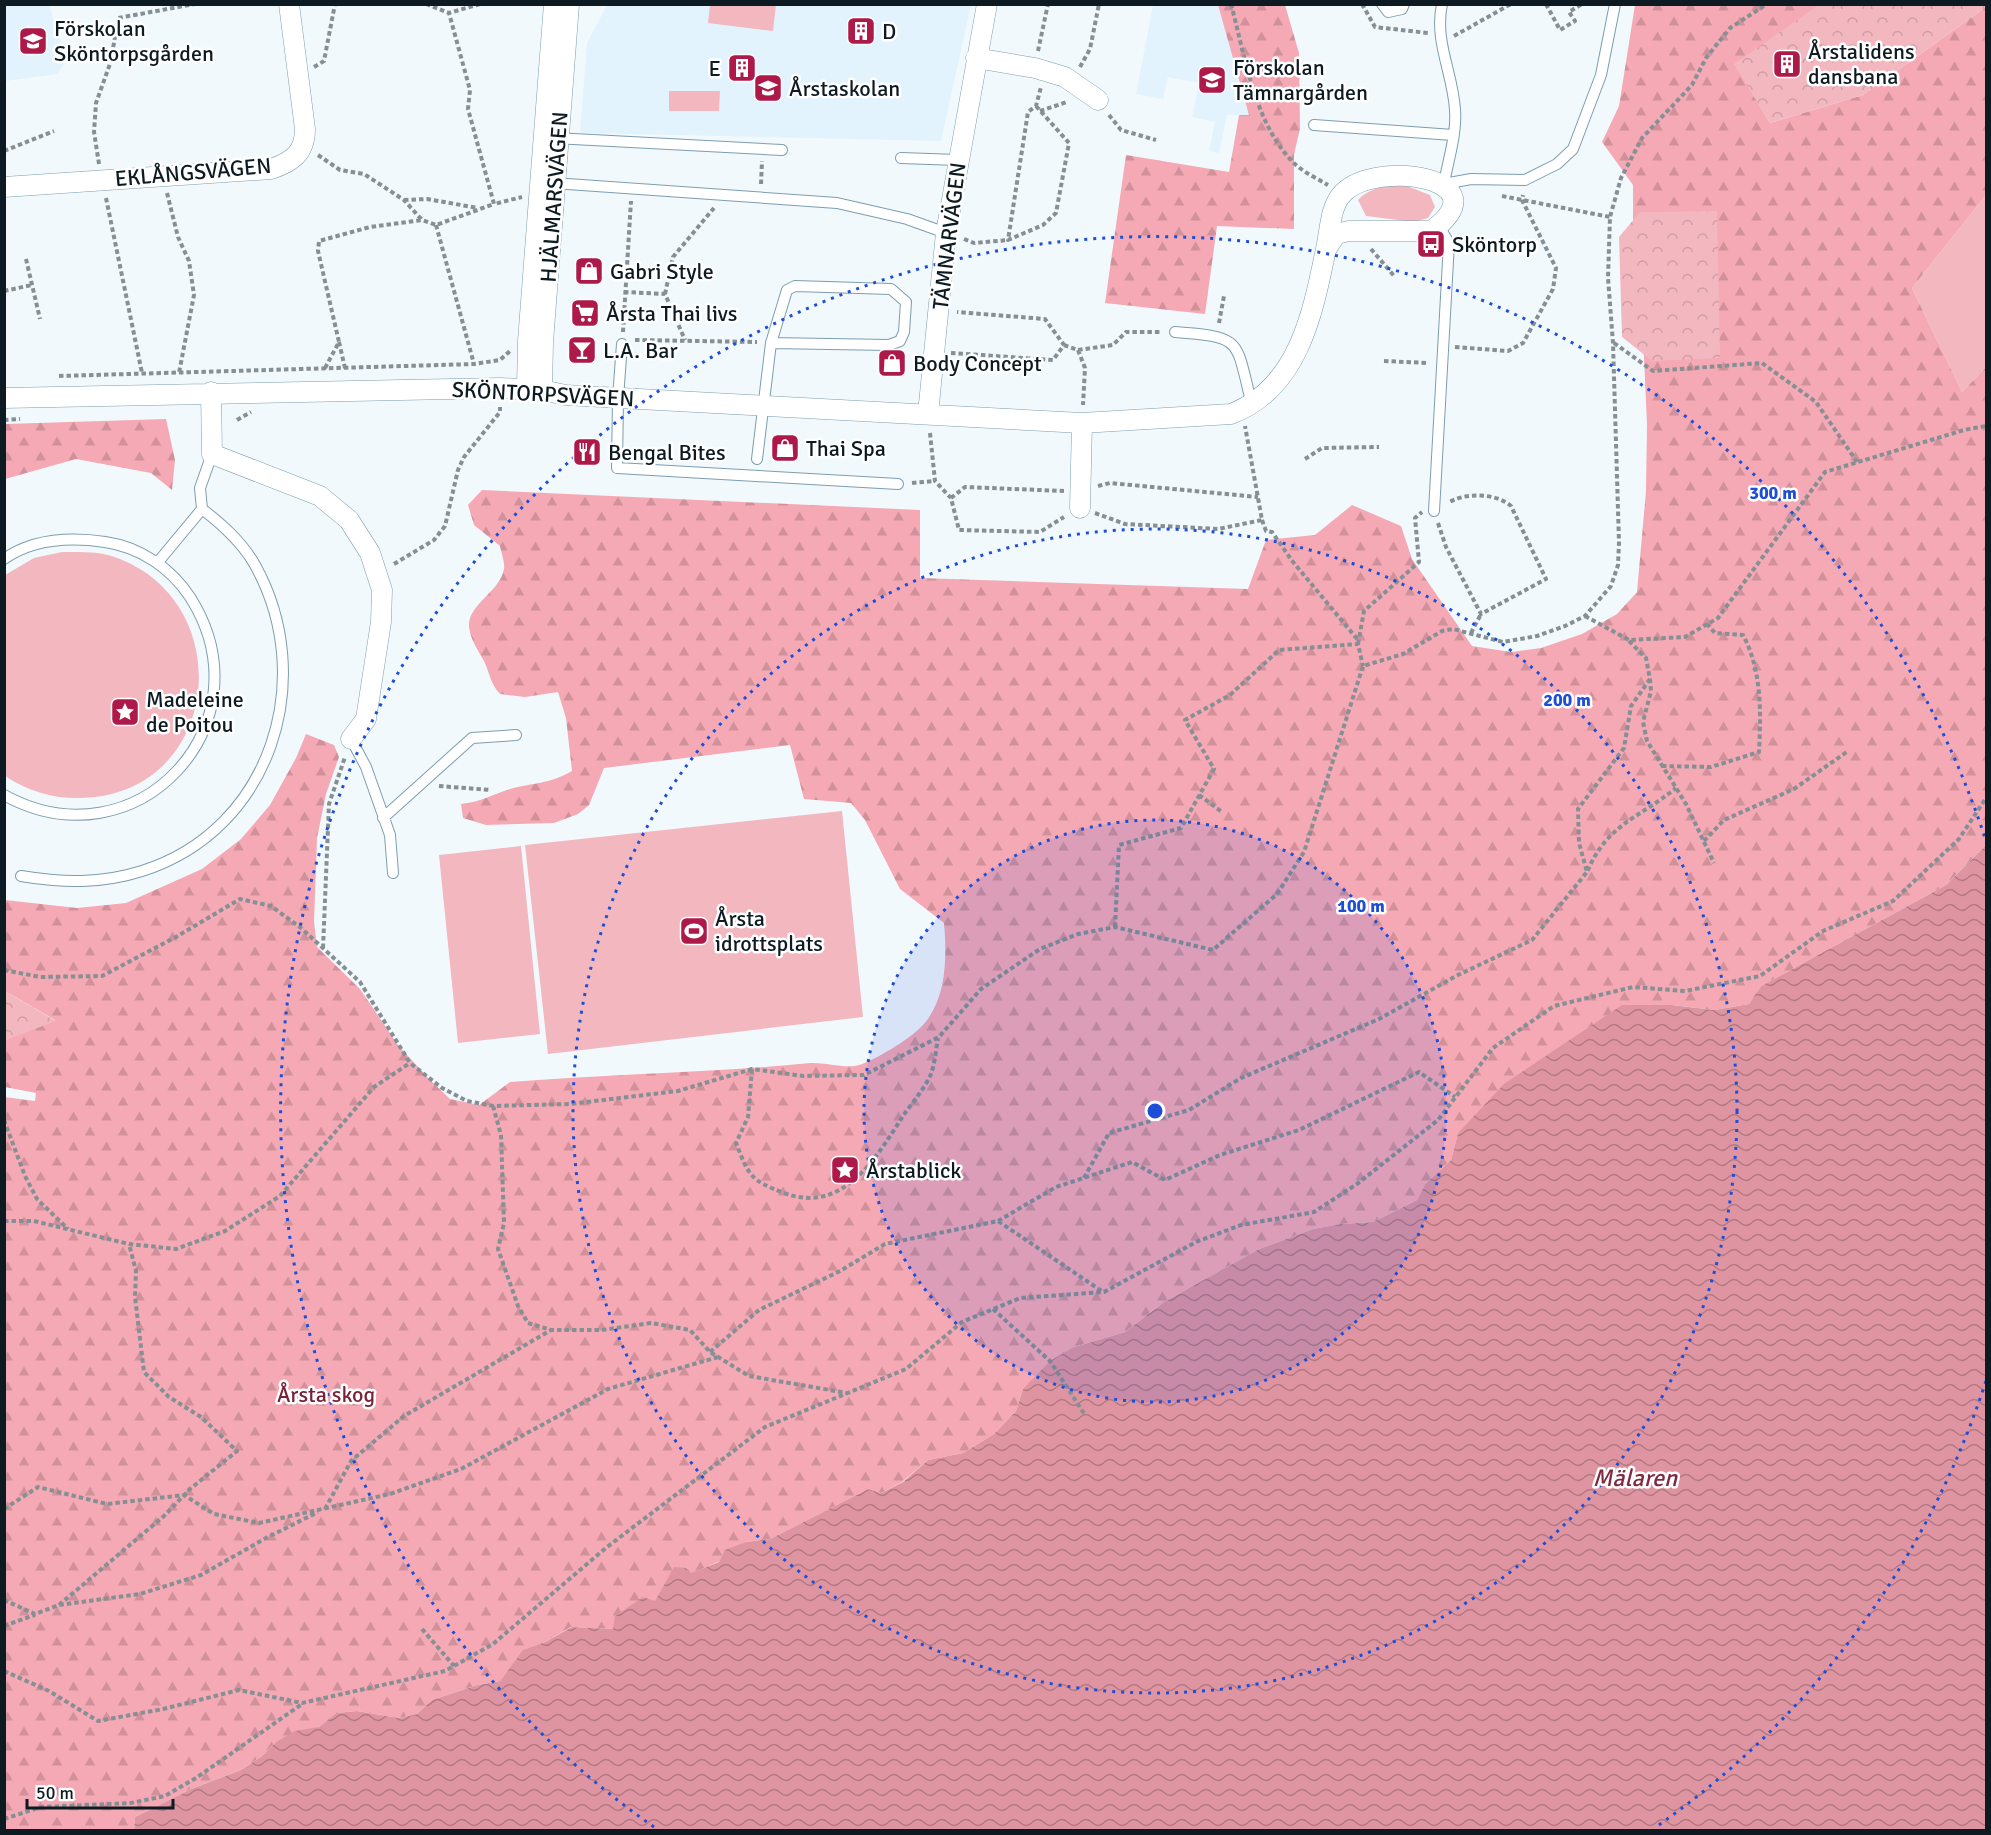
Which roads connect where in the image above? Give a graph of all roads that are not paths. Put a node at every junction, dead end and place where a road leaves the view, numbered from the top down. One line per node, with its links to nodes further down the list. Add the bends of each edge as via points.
1 (289, 4): 19 (street, EKLÅNGSVÄGEN, via 305,138 298,155 289,162 271,169 163,176 103,188)
2 (554, 4): 13 (street, HJÄLMARSVÄGEN)
3 (569, 4): 13 (street, HJÄLMARSVÄGEN)
4 (987, 4): 9 (street, TÄMNARVÄGEN)
5 (1382, 4): 6 (lane, via 1388,12 1395,12)
6 (1404, 4)
7 (1442, 4): 12 (lane, via 1441,44 1455,110)
8 (1615, 4): 18 (lane, via 1601,75 1573,149 1557,164 1525,180 1471,178)
9 (976, 58): 10 (street, via 1065,77); 16 (street, TÄMNARVÄGEN)
10 (1098, 100)
11 (1314, 125): 12 (lane)
12 (1453, 135): 18 (lane)
13 (551, 138): 14 (lane); 17 (street, HJÄLMARSVÄGEN)
14 (782, 150)
15 (901, 158): 16 (lane)
16 (958, 160): 21 (street, TÄMNARVÄGEN)
17 (548, 183): 21 (lane, via 837,203 907,219); 26 (street, HJÄLMARSVÄGEN)
18 (1444, 184): 20 (street, via 1453,202); 22 (street, SKÖNTORPSVÄGEN, via 1418,177 1366,179 1342,194 1332,216)
19 (4, 187)
20 (1439, 226): 22 (street, via 1422,232 1348,231 1336,234); 39 (lane, via 1449,243)
21 (946, 233): 32 (street, TÄMNARVÄGEN)
22 (1327, 248): 30 (street, SKÖNTORPSVÄGEN, via 1297,353 1270,392)
23 (1174, 332): 30 (lane, via 1217,335 1230,340 1237,349)
24 (771, 343): 24 (lane, via 889,345 900,341 904,332 906,302 891,289 795,286 787,291); 31 (lane)
25 (622, 344): 29 (lane)
26 (535, 389): 27 (street, SKÖNTORPSVÄGEN); 29 (street, SKÖNTORPSVÄGEN)
27 (211, 392): 28 (street, SKÖNTORPSVÄGEN); 34 (street)
28 (4, 398)
29 (618, 398): 31 (street, SKÖNTORPSVÄGEN); 36 (lane, via 617,468)
30 (1252, 405): 33 (street, SKÖNTORPSVÄGEN, via 1231,414)
31 (762, 406): 32 (street, SKÖNTORPSVÄGEN); 35 (lane)
32 (928, 414): 33 (street, SKÖNTORPSVÄGEN)
33 (1082, 423): 37 (street)
34 (212, 454): 38 (lane, via 200,488); 43 (street, via 320,496 355,528 378,571 381,622 368,708 366,719)
35 (757, 459)
36 (898, 484)
37 (1080, 499)
38 (202, 509): 41 (lane); 47 (lane, via 229,530 254,563 272,600 282,640 285,682 279,723 265,762 243,798 215,829 172,858 144,871 104,881 62,883)
39 (1434, 511)
40 (4, 559): 41 (lane, via 38,543 77,538 116,543)
41 (158, 562): 44 (lane, via 182,586 203,619 214,656 214,696 206,724 183,767 153,793 117,809 88,814 45,810)
42 (516, 735): 45 (lane, via 472,738)
43 (351, 739): 45 (lane, via 366,767)
44 (4, 795)
45 (382, 818): 46 (lane, via 390,835)
46 (393, 873)
47 (21, 876)

